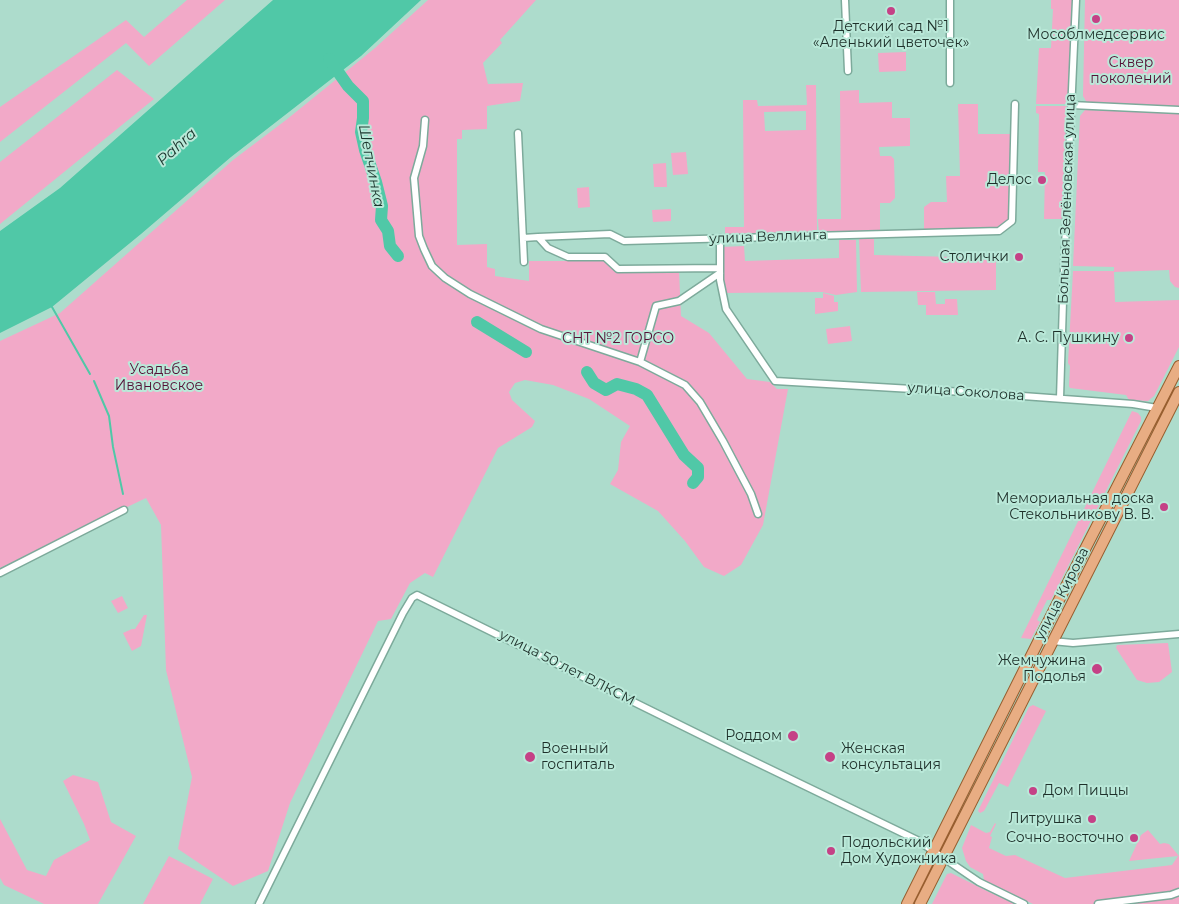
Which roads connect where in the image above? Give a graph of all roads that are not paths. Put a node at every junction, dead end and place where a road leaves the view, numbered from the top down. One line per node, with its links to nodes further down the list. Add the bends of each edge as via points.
1 (846, 0): 4 (street)
2 (950, 0): 5 (street)
3 (1076, 0): 7 (street, Большая Зелёновская улица)
4 (848, 71)
5 (950, 83)
6 (1015, 104): 13 (street, улица Веллинга, via 1012,221 999,230)
7 (1072, 105): 8 (street); 18 (street, Большая Зелёновская улица)
8 (1179, 110)
9 (425, 120): 16 (street, via 423,146 414,178 420,236 432,266 470,294 540,329)
10 (518, 133): 12 (street)
11 (538, 237): 12 (street, улица Веллинга); 13 (street, улица Веллинга, via 610,234 624,241); 15 (street, via 555,253 568,257 605,257 618,269)
12 (523, 238): 14 (street)
13 (720, 238): 15 (street)
14 (524, 262)
15 (720, 271): 16 (street, via 679,301 656,306); 18 (street, улица Соколова, via 726,309 775,381)
16 (640, 362): 23 (street, via 685,385 700,402 751,494)
17 (1179, 366): 20 (main road, улица Кирова)
18 (1060, 398): 20 (street, улица Соколова)
19 (1178, 398): 21 (main road, улица Кирова)
20 (1157, 408): 21 (main road); 24 (main road, улица Кирова)
21 (1169, 411): 25 (main road, улица Кирова)
22 (124, 510): 26 (street)
23 (758, 514)
24 (1087, 546): 25 (main road, via 1090,553); 29 (main road, улица Кирова)
25 (1097, 552): 28 (main road, улица Кирова)
26 (0, 573)
27 (1179, 634): 28 (street, via 1074,643)
28 (1052, 641): 30 (main road, улица Кирова)
29 (1033, 652): 30 (main road, via 1041,650); 31 (main road, улица Кирова)
30 (1044, 658): 32 (main road, улица Кирова)
31 (933, 851): 32 (street, улица 50 лет ВЛКСМ); 34 (street, улица 50 лет ВЛКСМ, via 917,840 417,595 403,614); 35 (main road, улица Кирова)
32 (943, 858): 36 (main road, улица Кирова); 37 (street, улица 50 лет ВЛКСМ, via 979,882)
33 (1179, 892): 38 (street)
34 (259, 904)
35 (907, 904)
36 (920, 904)
37 (1024, 904)
38 (1098, 904)

